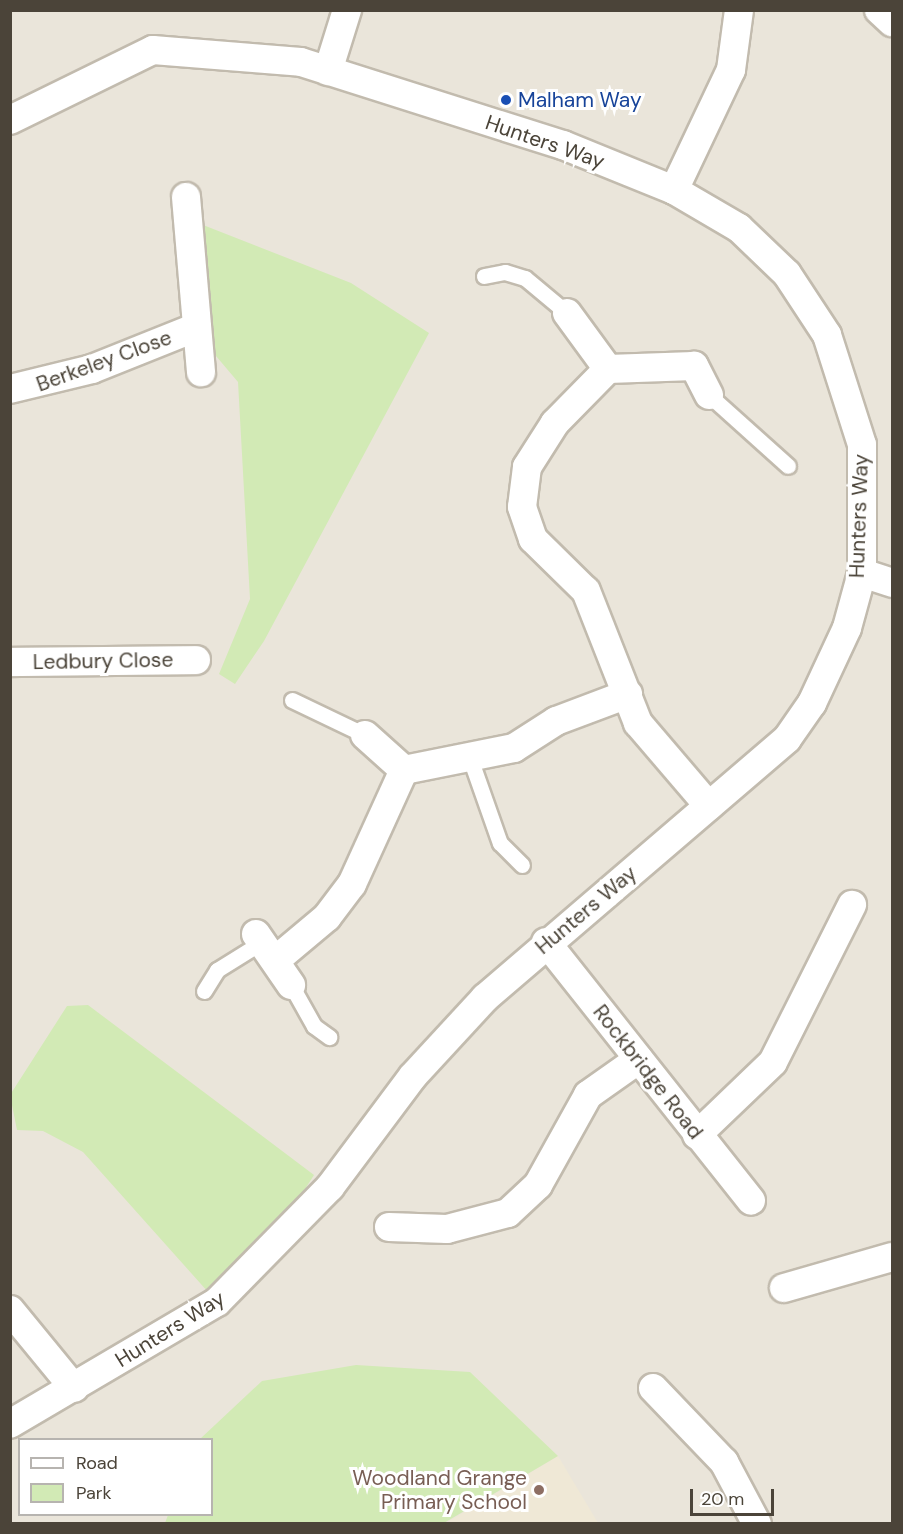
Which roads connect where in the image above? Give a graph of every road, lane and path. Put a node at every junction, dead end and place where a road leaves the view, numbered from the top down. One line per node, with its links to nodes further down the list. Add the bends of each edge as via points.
1 (347, 10): 5 (street)
2 (739, 10): 7 (street, via 731,70)
3 (879, 10): 4 (street)
4 (892, 22)
5 (328, 71): 6 (street, Hunters Way, via 301,62 153,50); 7 (street, Hunters Way, via 563,145)
6 (10, 120)
7 (674, 190): 17 (street, Hunters Way, via 739,228 787,274 827,335 862,446)
8 (186, 197): 11 (street, Berkeley Close)
9 (484, 276): 10 (lane, via 505,272 525,278)
10 (567, 313): 12 (street)
11 (197, 327): 13 (street, Berkeley Close); 14 (street, Berkeley Close, via 92,369)
12 (608, 369): 15 (street, via 694,366); 21 (street, via 555,423 527,467 522,507 533,539 586,591)
13 (201, 372)
14 (10, 389)
15 (709, 395): 16 (lane)
16 (788, 466)
17 (862, 573): 18 (street); 26 (street, Hunters Way, via 847,628 812,703 787,739)
18 (892, 583)
19 (196, 660): 20 (street, Ledbury Close)
20 (10, 662)
21 (628, 694): 24 (street, via 556,721 514,748); 26 (street, via 638,723)
22 (292, 700): 23 (lane)
23 (365, 735): 25 (street)
24 (470, 758): 25 (street); 27 (lane, via 500,843)
25 (404, 770): 30 (street, via 352,884 327,917)
26 (709, 806): 29 (street, Hunters Way)
27 (522, 865)
28 (852, 905): 35 (street, via 774,1062)
29 (546, 942): 34 (street, Rockbridge Road); 41 (street, Hunters Way, via 413,1076 330,1187 252,1272 217,1302)
30 (265, 945): 31 (street); 32 (lane, via 217,970)
31 (291, 985): 33 (lane, via 314,1026)
32 (204, 991)
33 (329, 1037)
34 (639, 1059): 35 (street, Rockbridge Road); 37 (street, via 588,1095 538,1185 508,1213 447,1229)
35 (697, 1135): 36 (street, Rockbridge Road)
36 (751, 1201)
37 (389, 1227)
38 (892, 1257): 39 (street)
39 (784, 1288)
40 (10, 1310): 41 (street)
41 (74, 1388): 43 (street, Hunters Way)
42 (653, 1388): 44 (street, via 724,1462)
43 (10, 1424)
44 (757, 1524)

